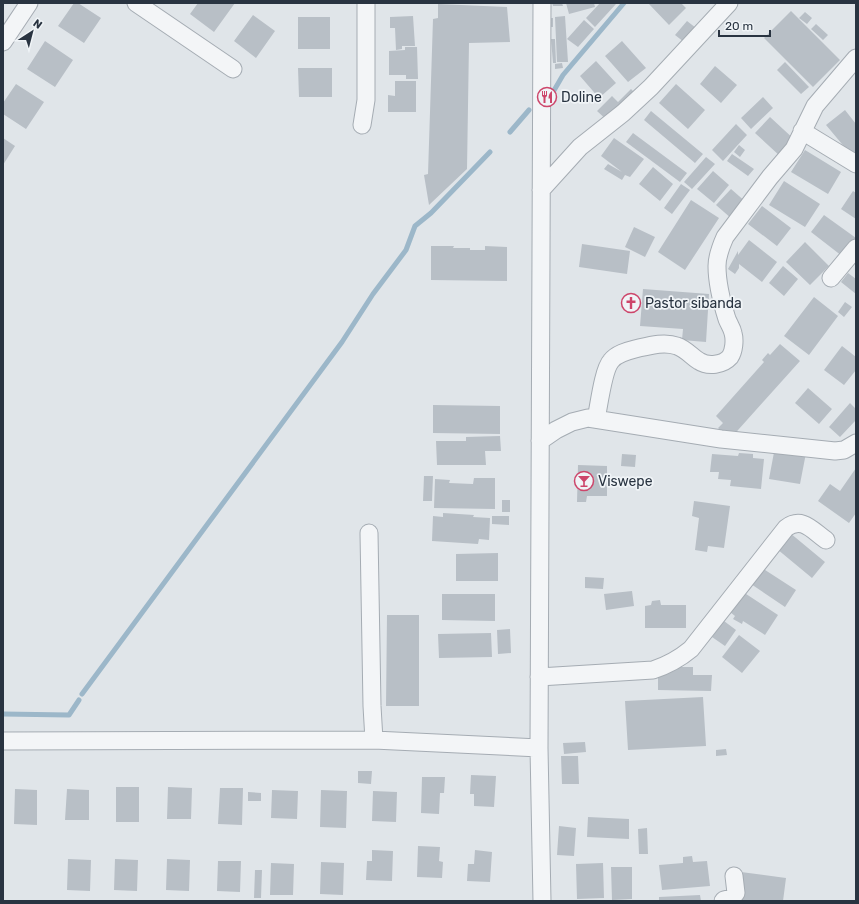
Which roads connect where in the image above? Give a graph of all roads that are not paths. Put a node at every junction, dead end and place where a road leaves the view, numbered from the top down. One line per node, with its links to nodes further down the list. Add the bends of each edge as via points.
1 (29, 3): 6 (street)
2 (136, 3): 8 (street)
3 (366, 3): 9 (street, via 366,100)
4 (542, 3): 12 (street)
5 (729, 3): 12 (street, via 624,113 580,147)
6 (3, 42)
7 (855, 60): 10 (street, via 815,106)
8 (233, 69)
9 (362, 125)
10 (802, 131): 11 (street); 15 (street, via 794,149 720,246 717,265 720,291 733,333 731,355 727,360 713,365 700,362 681,348 666,344 650,345 617,355 610,361 606,370)
11 (856, 164)
12 (541, 190): 16 (street)
13 (856, 248): 14 (street)
14 (831, 278)
15 (596, 419): 16 (street, via 572,422); 17 (street, via 721,439 835,451 844,450)
16 (540, 441): 20 (street)
17 (856, 443)
18 (369, 533): 21 (street)
19 (826, 540): 20 (street, via 802,523 792,523 691,649 670,664 653,670)
20 (539, 677): 23 (street)
21 (374, 740): 22 (street); 23 (street)
22 (3, 741)
23 (539, 748): 25 (street)
24 (734, 876): 26 (street, via 736,893 732,898)
25 (542, 901)
26 (723, 901)

